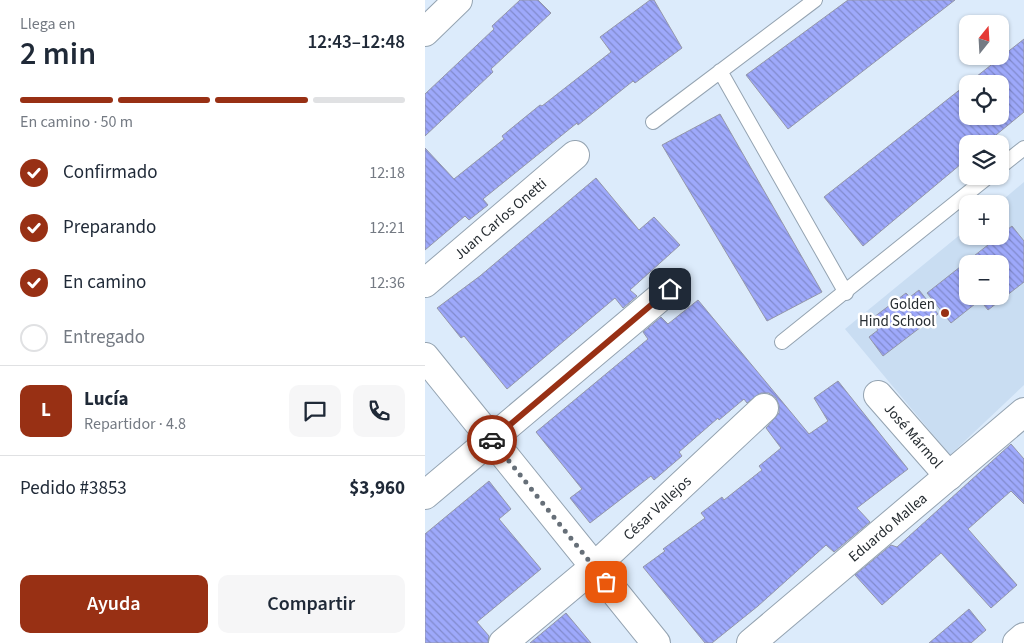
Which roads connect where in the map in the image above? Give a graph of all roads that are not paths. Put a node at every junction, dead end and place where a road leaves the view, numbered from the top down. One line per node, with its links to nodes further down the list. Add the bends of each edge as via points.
1 (458, 0): 3 (street)
2 (815, 0): 4 (lane)
3 (425, 32)
4 (720, 72): 5 (lane); 12 (lane)
5 (653, 122)
6 (1024, 148): 8 (lane)
7 (575, 156): 10 (street, Juan Carlos Onetti)
8 (1009, 160)
9 (978, 185): 12 (lane)
10 (425, 283)
11 (670, 289): 18 (street)
12 (846, 293): 13 (lane)
13 (782, 342)
14 (425, 358): 18 (street)
15 (878, 395): 19 (street, José Mármol)
16 (764, 408): 21 (street, César Vallejos)
17 (1024, 412): 19 (street, Eduardo Mallea)
18 (491, 439): 20 (street); 21 (street)
19 (949, 476): 25 (street, Eduardo Mallea)
20 (425, 495)
21 (594, 567): 23 (street, César Vallejos); 24 (street)
22 (1024, 637): 26 (street)
23 (503, 643)
24 (655, 643)
25 (751, 643)
26 (1017, 643)

